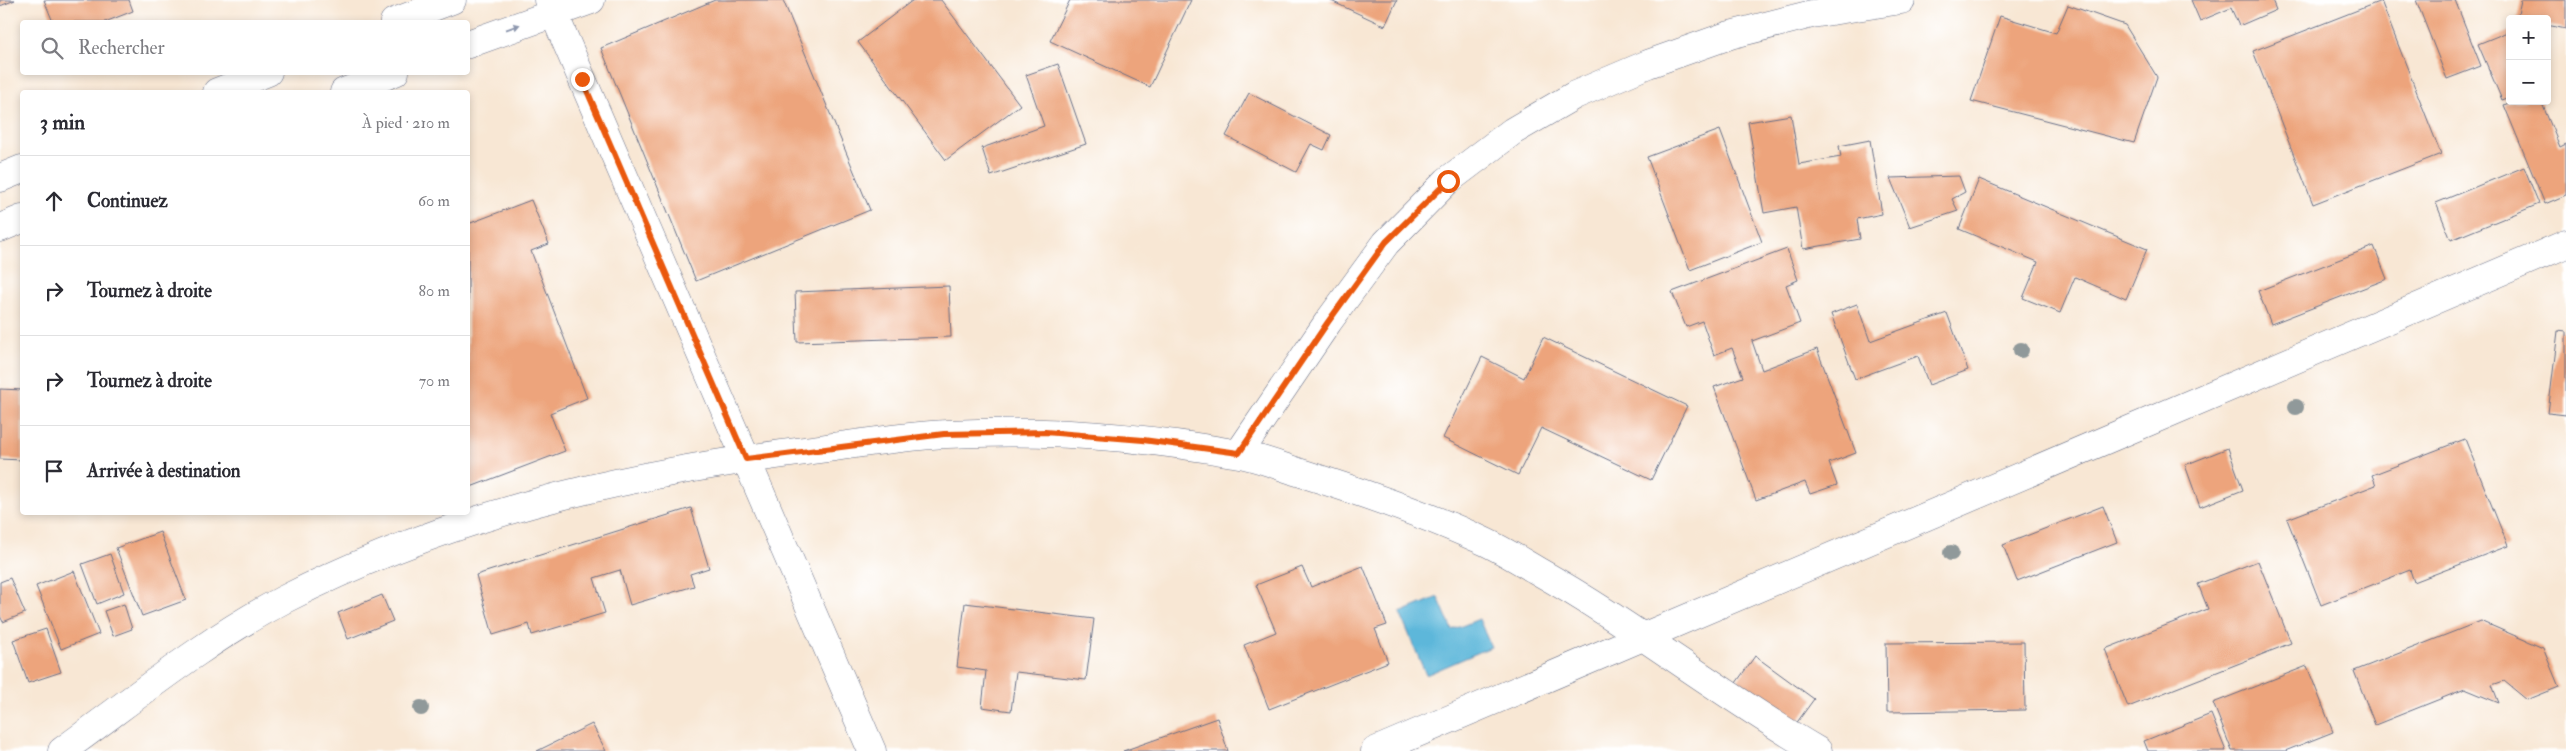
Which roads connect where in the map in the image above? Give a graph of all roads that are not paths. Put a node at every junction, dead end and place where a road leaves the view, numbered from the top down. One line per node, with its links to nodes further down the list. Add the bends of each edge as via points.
1 (452, 0): 5 (street)
2 (592, 0): 4 (street)
3 (1901, 0): 16 (street, via 1812,14 1730,36 1648,64 1575,95 1513,131 1448,181 1386,242)
4 (550, 6): 6 (street, one-way to 4); 17 (street)
5 (399, 20)
6 (470, 43)
7 (260, 75): 9 (street)
8 (387, 75): 10 (street)
9 (222, 90)
10 (349, 90)
11 (20, 170): 12 (street)
12 (0, 178)
13 (20, 221): 14 (street)
14 (0, 228)
15 (2566, 244): 18 (street)
16 (1239, 453): 17 (street, via 1143,440 1045,432 944,434); 18 (street, via 1343,486 1480,538)
17 (746, 459): 19 (street, via 597,486 506,509 357,565 281,601 220,637); 20 (street)
18 (1645, 637): 21 (street); 22 (street, via 1776,727)
19 (62, 751)
20 (872, 751)
21 (1375, 751)
22 (1818, 751)

